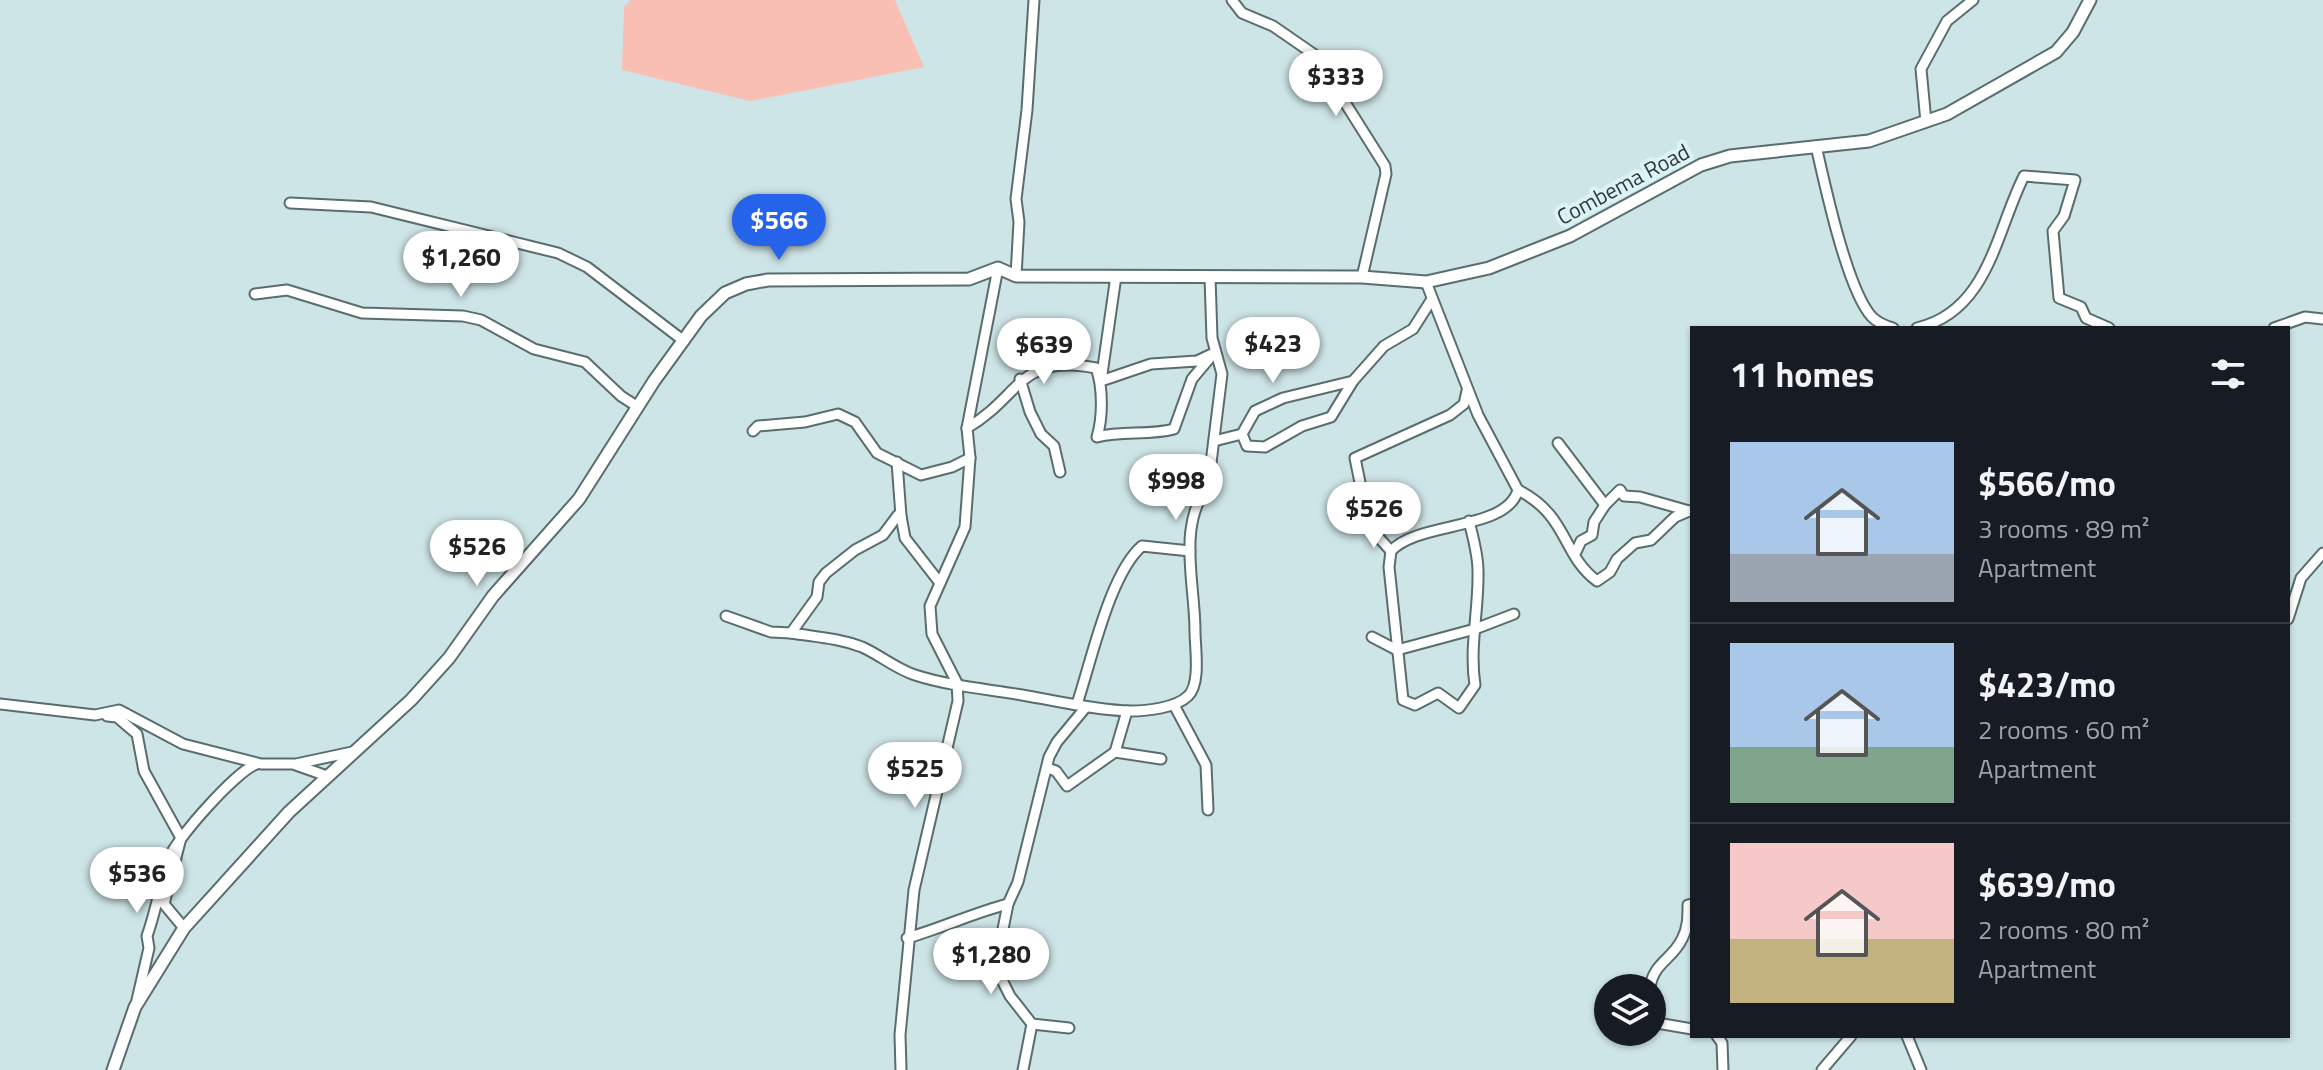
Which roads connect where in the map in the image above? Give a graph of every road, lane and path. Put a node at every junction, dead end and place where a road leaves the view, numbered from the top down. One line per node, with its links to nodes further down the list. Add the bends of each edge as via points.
1 (1034, 0): 9 (street, via 1016,199)
2 (1232, 0): 12 (street, via 1242,13 1273,26 1315,55 1385,166)
3 (1973, 0): 5 (street, via 1947,21 1921,69)
4 (2090, 0): 5 (street, Combema Road, via 2056,52 1972,102)
5 (1926, 122): 6 (street, Combema Road, via 1869,141)
6 (1816, 146): 13 (street, Combema Road, via 1730,156 1701,165 1552,244 1489,268); 17 (street, via 1862,302 1872,318)
7 (290, 203): 21 (street, via 371,207 558,253 587,267)
8 (998, 268): 9 (street); 21 (street, via 969,279 746,284 714,302); 28 (street)
9 (1016, 276): 10 (street, Combema Road)
10 (1116, 276): 11 (street, Combema Road); 24 (street)
11 (1210, 277): 12 (street, Combema Road); 22 (street)
12 (1362, 277): 13 (street, Combema Road)
13 (1426, 282): 15 (street)
14 (255, 294): 27 (street, via 287,290 362,313 481,320 534,349 585,362)
15 (1432, 299): 25 (street, via 1413,329 1384,346); 26 (street)
16 (2323, 319): 20 (street, via 2305,317)
17 (1889, 326)
18 (1926, 326): 19 (street, via 1950,312 1978,284 1995,256 2024,176 2075,180 2064,216 2053,231 2059,298)
19 (2104, 326)
20 (2280, 326)
21 (684, 341): 27 (street)
22 (1214, 353): 24 (street, via 1197,361 1151,364); 24 (street, via 1192,379 1174,429 1166,431 1097,437); 31 (street, via 1222,374)
23 (1020, 379): 24 (street, via 1055,364 1076,364 1096,368); 28 (street, via 997,407); 35 (street, via 1041,434 1054,446)
24 (1101, 381)
25 (1353, 381): 30 (street, via 1283,398 1255,411); 30 (street, via 1331,417 1265,447 1247,446)
26 (1467, 391): 36 (street); 43 (street, via 1464,404 1450,415 1355,458 1369,527)
27 (638, 407): 60 (street, via 579,499 411,700)
28 (967, 428): 33 (street)
29 (753, 431): 34 (street, via 838,414 855,422 877,453)
30 (1242, 434): 31 (street)
31 (1214, 441): 42 (street, via 1213,479 1196,504)
32 (1558, 443): 37 (street)
33 (970, 458): 34 (street, via 921,475); 46 (street, via 965,527)
34 (897, 462): 40 (street)
35 (1060, 472)
36 (1518, 490): 41 (street, via 1499,512); 45 (street, via 1538,500 1556,519)
37 (1605, 505): 38 (street, via 1620,490 1624,496); 45 (street, via 1592,535 1581,541)
38 (1690, 510)
39 (1690, 510): 45 (street, via 1651,540 1635,543 1597,581)
40 (901, 516): 46 (street, via 905,538); 51 (street, via 883,535 826,573 817,597)
41 (1469, 521): 43 (street, via 1406,540); 50 (street, via 1478,572)
42 (1190, 551): 56 (street, via 1142,546 1131,555 1119,578); 57 (street, via 1194,681 1188,696)
43 (1391, 551): 53 (street)
44 (2323, 553): 47 (street, via 2301,578)
45 (1575, 554)
46 (940, 583): 54 (street, via 929,620)
47 (2290, 613)
48 (1514, 614): 50 (street)
49 (726, 616): 51 (street, via 771,632)
50 (1475, 629): 53 (street); 53 (street, via 1475,685 1459,708 1438,693 1415,705 1403,700)
51 (791, 633): 54 (street, via 836,637 915,675)
52 (1372, 637): 53 (street)
53 (1397, 650)
54 (957, 683): 56 (street); 72 (street, via 958,701 919,860)
55 (0, 704): 59 (street)
56 (1082, 705): 58 (street); 65 (street)
57 (1174, 705): 58 (street); 67 (street, via 1206,765)
58 (1127, 711): 61 (street)
59 (95, 715): 63 (street, via 119,710 183,744); 68 (street, via 117,717 137,734 144,771)
60 (354, 752): 64 (street); 66 (street)
61 (1115, 752): 62 (street); 65 (street, via 1067,786)
62 (1161, 759)
63 (261, 764): 64 (street); 68 (street, via 228,785)
64 (293, 764): 66 (street)
65 (1047, 768): 69 (street)
66 (327, 776): 71 (street)
67 (1208, 810)
68 (181, 838): 71 (street, via 164,904); 74 (street, via 170,856 147,936)
69 (1008, 904): 72 (street); 75 (street, via 997,959 1010,996)
70 (1690, 904): 73 (street, via 1681,941)
71 (184, 928): 74 (street)
72 (907, 938): 83 (street)
73 (1652, 974)
74 (135, 1007): 82 (street)
75 (1032, 1024): 77 (street); 84 (street)
76 (1666, 1025): 78 (street)
77 (1069, 1028)
78 (1690, 1029)
79 (1718, 1038): 85 (street)
80 (1849, 1038): 86 (street)
81 (1908, 1038): 87 (street)
82 (113, 1070)
83 (901, 1070)
84 (1023, 1070)
85 (1723, 1070)
86 (1822, 1070)
87 (1921, 1070)

